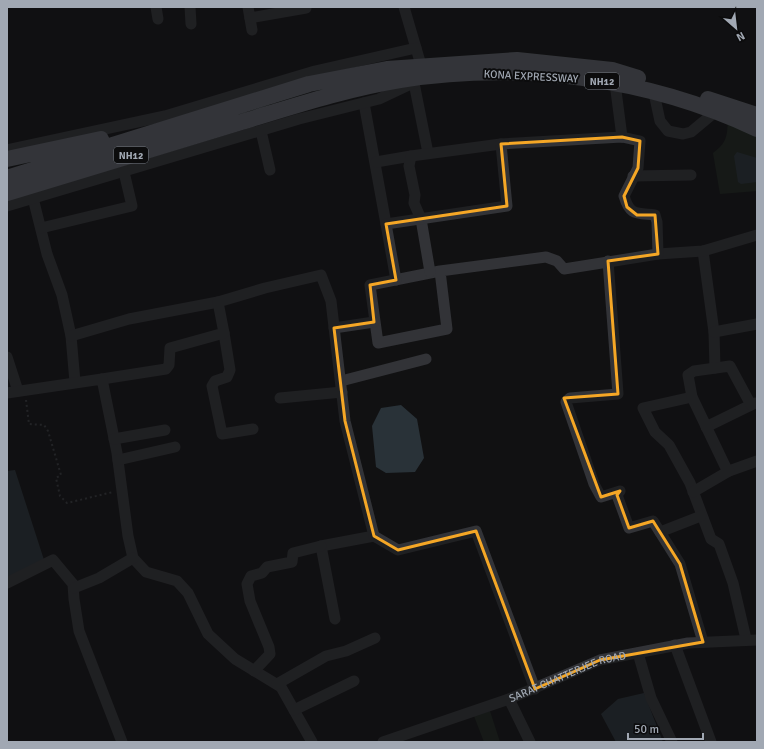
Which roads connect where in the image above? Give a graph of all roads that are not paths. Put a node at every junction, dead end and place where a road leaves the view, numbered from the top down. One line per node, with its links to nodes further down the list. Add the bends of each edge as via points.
1 (156, 7): 6 (street)
2 (190, 7): 7 (street)
3 (404, 7): 9 (street)
4 (306, 8): 5 (street)
5 (249, 13): 8 (street)
6 (158, 19)
7 (191, 24)
8 (252, 30)
9 (416, 48): 10 (street); 22 (street, via 315,71 165,116)
10 (420, 75): 11 (highway, KONA EXPRESSWAY / NH12, via 497,72 556,75); 13 (street, via 379,99); 15 (highway, KONA EXPRESSWAY / NH12, via 517,60 612,70); 16 (highway, KONA EXPRESSWAY / NH12, via 387,69 309,84); 17 (highway, KONA EXPRESSWAY / NH12, via 331,95); 21 (street)
11 (615, 83): 12 (highway, KONA EXPRESSWAY / NH12); 19 (street)
12 (654, 93): 14 (highway, KONA EXPRESSWAY / NH12, via 690,102); 14 (street, via 660,121 668,131 683,134 692,132)
13 (364, 103): 17 (street); 24 (street)
14 (715, 112): 18 (highway, KONA EXPRESSWAY / NH12)
15 (757, 115)
16 (192, 121): 22 (highway); 29 (highway, NH12)
17 (258, 124): 25 (street); 26 (street); 30 (highway, NH12)
18 (757, 129)
19 (622, 137): 20 (street); 28 (street, via 640,141 638,168)
20 (501, 144): 21 (street); 33 (street, via 507,206)
21 (428, 153): 23 (street)
22 (8, 156)
23 (411, 156): 24 (street); 33 (street, via 409,166 414,203)
24 (376, 162): 34 (street)
25 (270, 170)
26 (124, 172): 31 (street); 35 (street, via 132,206)
27 (691, 175): 28 (street)
28 (634, 176): 38 (street, via 624,196 628,207 637,214 655,215)
29 (7, 178)
30 (7, 193)
31 (34, 198): 32 (street); 35 (street)
32 (7, 206)
33 (421, 219): 34 (street); 40 (street)
34 (386, 224): 41 (street)
35 (41, 228): 48 (street, via 47,254 62,295)
36 (757, 235): 37 (street)
37 (703, 251): 38 (street); 46 (street)
38 (658, 254): 39 (street)
39 (608, 261): 40 (street, via 564,269 557,261 546,256); 69 (street, via 618,394 570,398 566,402 594,484 601,497 620,491 617,495 629,528 653,521)
40 (435, 272): 41 (street); 43 (street, via 447,328 378,343)
41 (396, 280): 43 (street, via 370,285)
42 (218, 302): 45 (street, via 321,275 331,301); 47 (street); 48 (street, via 129,319)
43 (374, 322): 45 (street)
44 (757, 324): 46 (street)
45 (334, 328): 54 (street)
46 (714, 332): 51 (street)
47 (224, 333): 52 (street, via 170,348 169,365 166,369); 61 (street, via 230,370 227,377 215,381 212,386 222,434)
48 (71, 336): 53 (street)
49 (7, 357): 55 (street)
50 (426, 359): 54 (street)
51 (715, 368): 56 (street, via 694,371 688,375); 58 (street, via 730,366)
52 (102, 379): 53 (street); 62 (street)
53 (74, 382): 55 (street)
54 (341, 386): 57 (street); 70 (street, via 345,421)
55 (16, 391)
56 (692, 397): 59 (street); 67 (street, via 643,408 655,432 669,445)
57 (280, 398)
58 (755, 406): 59 (street)
59 (706, 427): 66 (street)
60 (165, 430): 62 (street)
61 (253, 430)
62 (114, 439): 64 (street)
63 (175, 448): 64 (street)
64 (118, 460): 72 (street)
65 (757, 461): 66 (street)
66 (729, 471): 67 (street)
67 (693, 492): 68 (street)
68 (701, 516): 69 (street); 77 (street, via 711,539 719,544)
69 (660, 532): 78 (street, via 680,564)
70 (374, 536): 71 (street); 84 (street, via 398,550 476,531)
71 (321, 546): 75 (street); 81 (street, via 293,553 292,562 267,567 262,573 251,576 247,584 250,601 270,654)
72 (133, 558): 74 (street, via 99,578); 81 (street, via 146,572 177,581 188,594 208,634 235,659)
73 (7, 583): 74 (street, via 53,560)
74 (74, 588): 87 (street, via 79,631)
75 (336, 619)
76 (375, 638): 83 (street, via 346,651 326,656)
77 (751, 639): 78 (street, SARAT CHATTERJEE ROAD)
78 (703, 642): 79 (street, SARAT CHATTERJEE ROAD)
79 (675, 645): 80 (street, SARAT CHATTERJEE ROAD); 92 (street)
80 (638, 653): 84 (street, SARAT CHATTERJEE ROAD, via 600,660); 91 (street, via 650,698)
81 (254, 671): 83 (street)
82 (354, 681): 86 (street)
83 (277, 684): 86 (street)
84 (535, 689): 85 (street, SARAT CHATTERJEE ROAD)
85 (509, 699): 89 (street, SARAT CHATTERJEE ROAD); 90 (street)
86 (294, 710): 88 (street)
87 (122, 742)
88 (312, 742)
89 (383, 742)
90 (530, 742)
91 (672, 742)
92 (711, 742)

